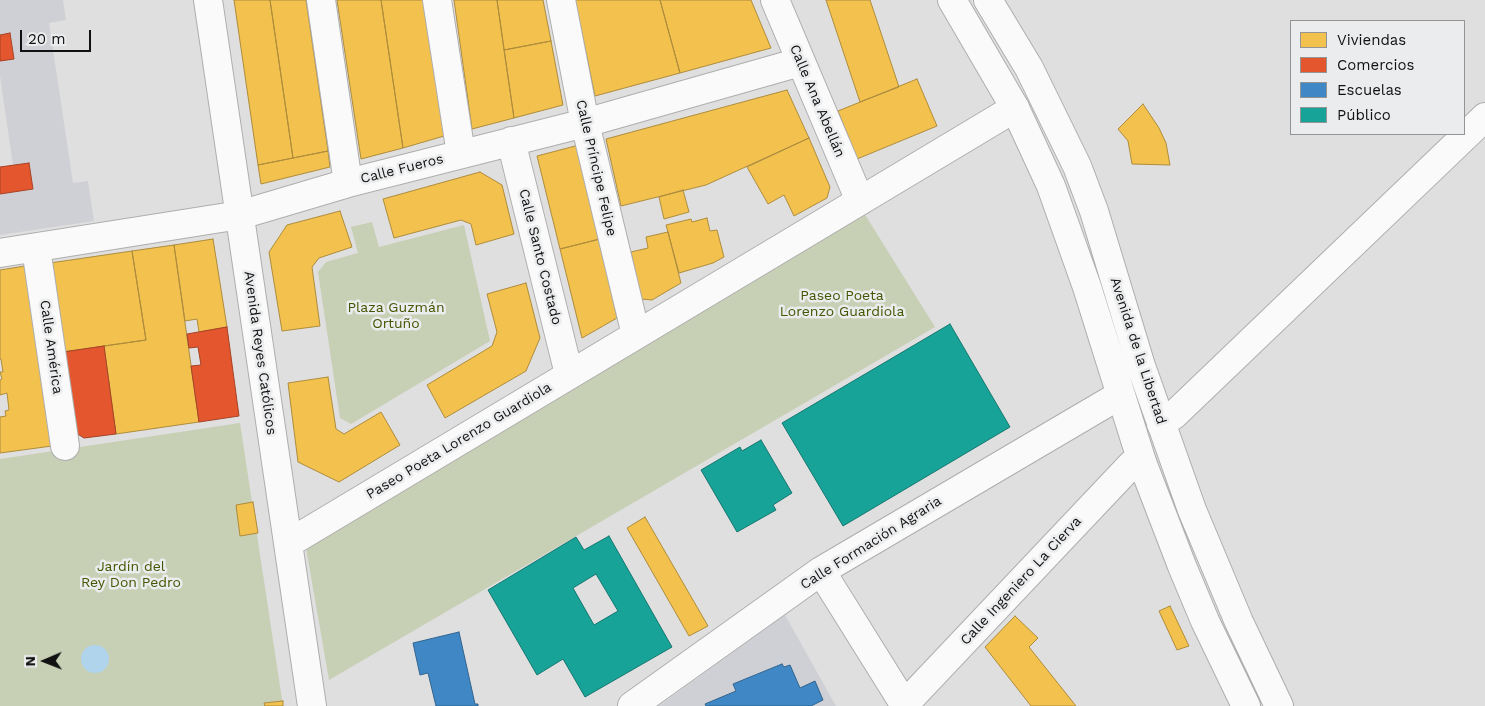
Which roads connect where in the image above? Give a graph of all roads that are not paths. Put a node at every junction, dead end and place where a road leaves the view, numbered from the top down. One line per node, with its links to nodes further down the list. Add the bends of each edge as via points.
1 (208, 0): 16 (street, Avenida Reyes Católicos)
2 (321, 0): 14 (street)
3 (437, 0): 13 (street)
4 (560, 0): 11 (street, Calle Príncipe Felipe)
5 (775, 0): 8 (street, Calle Ana Abellán)
6 (952, 0): 9 (street)
7 (988, 0): 22 (street, Avenida de la Libertad, via 1029,68 1077,166)
8 (800, 62): 11 (street, Calle Fueros); 15 (street, Calle Ana Abellán)
9 (1015, 108): 15 (street, Paseo Poeta Lorenzo Guardiola); 21 (street, via 1065,223)
10 (1485, 117): 22 (street)
11 (585, 123): 12 (street, Calle Fueros); 19 (street, Calle Príncipe Felipe)
12 (511, 141): 13 (street, Calle Fueros); 20 (street, Calle Santo Costado)
13 (461, 154): 14 (street, Calle Fueros)
14 (348, 183): 16 (street, Calle Fueros)
15 (860, 201): 19 (street, Paseo Poeta Lorenzo Guardiola)
16 (240, 215): 17 (street, Calle Fueros); 25 (street, Avenida Reyes Católicos)
17 (36, 248): 18 (street, Calle Fueros); 23 (street, Calle América)
18 (0, 253)
19 (636, 335): 20 (street, Paseo Poeta Lorenzo Guardiola)
20 (570, 374): 25 (street, Paseo Poeta Lorenzo Guardiola)
21 (1120, 395): 24 (street); 26 (street, Calle Formación Agraria)
22 (1161, 424): 31 (street, Avenida de la Libertad, via 1214,566)
23 (65, 446)
24 (1142, 462): 27 (street, Calle Ingeniero La Cierva, via 1132,464); 30 (street, via 1205,621)
25 (288, 543): 28 (street, Avenida Reyes Católicos)
26 (821, 571): 27 (street); 29 (street, Calle Formación Agraria)
27 (904, 705)
28 (312, 706)
29 (632, 706)
30 (1246, 706)
31 (1279, 706)

